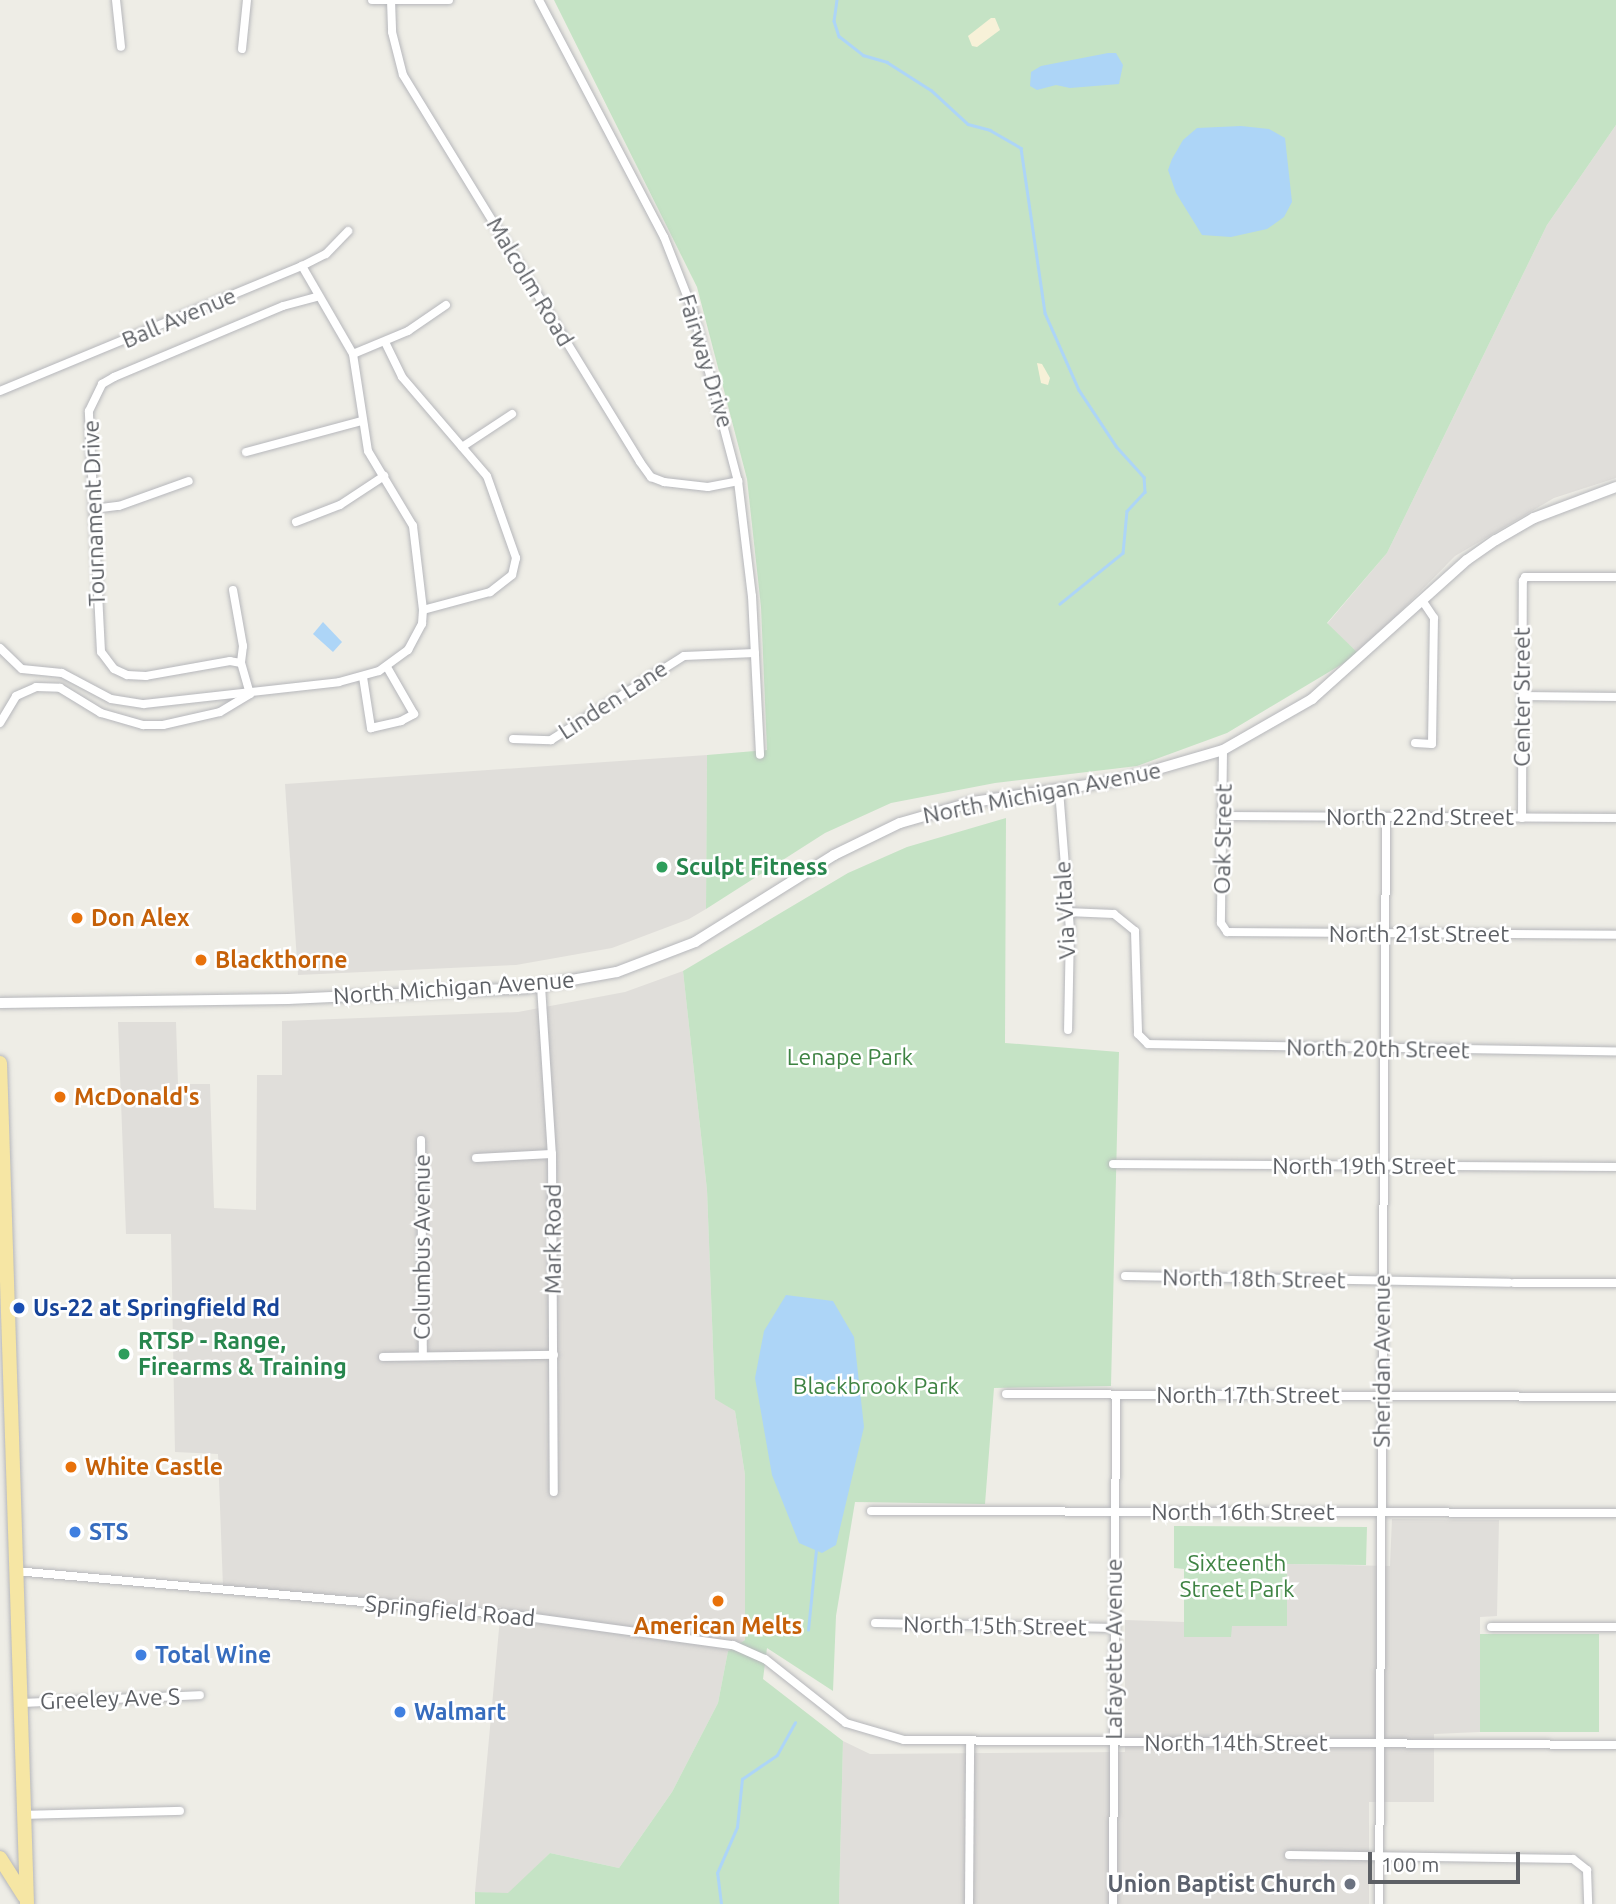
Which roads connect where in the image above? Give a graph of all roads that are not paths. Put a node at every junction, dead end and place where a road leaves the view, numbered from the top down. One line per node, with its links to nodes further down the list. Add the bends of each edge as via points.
1 (116, 0): 7 (street)
2 (247, 0): 8 (street)
3 (372, 0): 4 (street)
4 (391, 0): 5 (street); 22 (street, Malcolm Road, via 392,32 403,75 645,470 651,477 689,487)
5 (449, 0)
6 (539, 0): 22 (street, Fairway Drive, via 664,237 693,311)
7 (121, 47)
8 (242, 49)
9 (348, 231): 10 (street, Ball Avenue, via 326,254)
10 (302, 266): 11 (street); 15 (street, Ball Avenue)
11 (317, 297): 14 (street); 24 (street, Tournament Drive, via 283,306 102,384 89,411)
12 (446, 304): 13 (street)
13 (385, 341): 14 (street); 18 (street, via 402,377)
14 (353, 354): 17 (street)
15 (0, 391)
16 (512, 414): 18 (street)
17 (362, 421): 19 (street); 20 (street, via 369,451)
18 (462, 447): 29 (street, via 494,490 515,549 515,567 490,592)
19 (246, 452)
20 (384, 476): 25 (street, via 340,505); 29 (street, via 413,526)
21 (189, 481): 24 (street, via 157,495)
22 (738, 481): 31 (street, Fairway Drive)
23 (1616, 487): 28 (street, North Michigan Avenue, via 1519,525 1467,560)
24 (93, 509): 32 (street, Tournament Drive, via 99,640 114,669 146,676)
25 (296, 522)
26 (1616, 577): 36 (street, Center Street, via 1525,577)
27 (233, 590): 32 (street)
28 (1422, 600): 40 (street, via 1434,618 1432,744); 41 (street, North Michigan Avenue, via 1312,699)
29 (423, 610): 33 (street, via 417,637)
30 (0, 648): 35 (street, via 17,666 68,674 111,699 144,704)
31 (755, 653): 39 (street, Linden Lane, via 684,656 551,740); 42 (street, Fairway Drive)
32 (242, 663): 35 (street)
33 (387, 667): 34 (street); 34 (street, via 414,714 401,721 371,728)
34 (363, 677): 35 (street)
35 (250, 694): 38 (street, via 220,712 153,725 101,713 60,688 36,687 16,696)
36 (1523, 696): 37 (street); 46 (street, Center Street)
37 (1616, 696)
38 (0, 723)
39 (513, 739)
40 (1415, 743)
41 (1223, 750): 43 (street, North Michigan Avenue, via 1148,774); 44 (street, Oak Street)
42 (760, 755)
43 (1059, 790): 48 (street, Via Vitale); 52 (street, North Michigan Avenue, via 974,802 901,823 834,855 695,942 617,972)
44 (1224, 816): 45 (street, North 22nd Street); 49 (street, Oak Street)
45 (1386, 817): 46 (street, North 22nd Street); 50 (street, Sheridan Avenue)
46 (1522, 818): 47 (street, North 22nd Street)
47 (1616, 818)
48 (1066, 912): 54 (street, Via Vitale); 55 (street, North 20th Street, via 1114,914 1135,931 1141,1039 1148,1044)
49 (1224, 928): 50 (street, North 21st Street, via 1227,932)
50 (1385, 934): 51 (street, North 21st Street); 55 (street, Sheridan Avenue)
51 (1616, 935)
52 (541, 986): 53 (street, North Michigan Avenue, via 288,999); 59 (street, Mark Road)
53 (0, 1003)
54 (1068, 1030)
55 (1384, 1050): 56 (street, North 20th Street); 62 (street, Sheridan Avenue)
56 (1616, 1051)
57 (0, 1063): 64 (highway)
58 (421, 1140): 69 (street, Columbus Avenue)
59 (552, 1154): 60 (street); 70 (street, Mark Road)
60 (476, 1158)
61 (1113, 1164): 62 (street, North 19th Street)
62 (1384, 1166): 63 (street, North 19th Street); 66 (street, Sheridan Avenue)
63 (1616, 1167)
64 (1, 1174): 68 (highway)
65 (1125, 1276): 66 (street, North 18th Street)
66 (1383, 1282): 67 (street, North 18th Street); 74 (street, Sheridan Avenue)
67 (1616, 1283)
68 (3, 1301): 81 (highway)
69 (423, 1354): 70 (street); 71 (street)
70 (554, 1355): 76 (street, Mark Road)
71 (383, 1357)
72 (1006, 1394): 73 (street, North 17th Street)
73 (1116, 1395): 74 (street, North 17th Street); 78 (street, Lafayette Avenue)
74 (1382, 1396): 75 (street, North 17th Street); 79 (street, Sheridan Avenue)
75 (1616, 1397)
76 (554, 1492)
77 (871, 1511): 78 (street, North 16th Street)
78 (1115, 1511): 79 (street, North 16th Street); 85 (street, Lafayette Avenue)
79 (1381, 1512): 80 (street, North 16th Street); 91 (street, Sheridan Avenue)
80 (1616, 1513)
81 (15, 1571): 87 (highway); 88 (street, Springfield Road, via 520,1616 720,1642 765,1659)
82 (875, 1623): 85 (street, North 15th Street)
83 (1491, 1627): 84 (street)
84 (1616, 1627)
85 (1115, 1628): 90 (street, Lafayette Avenue)
86 (201, 1695): 87 (street, Greeley Ave S)
87 (20, 1703): 94 (highway)
88 (857, 1729): 89 (street, North 14th Street, via 904,1741)
89 (970, 1741): 90 (street, North 14th Street); 99 (street)
90 (1114, 1742): 91 (street, North 14th Street); 100 (street, Lafayette Avenue)
91 (1380, 1744): 92 (street, North 14th Street); 96 (street, Sheridan Avenue)
92 (1616, 1745)
93 (180, 1811): 94 (street)
94 (24, 1815): 98 (highway)
95 (1289, 1855): 96 (street)
96 (1379, 1856): 101 (street, Sheridan Avenue); 102 (street, via 1567,1858 1587,1870)
97 (0, 1858): 98 (highway)
98 (27, 1902)
99 (969, 1904)
100 (1113, 1904)
101 (1379, 1904)
102 (1588, 1904)

